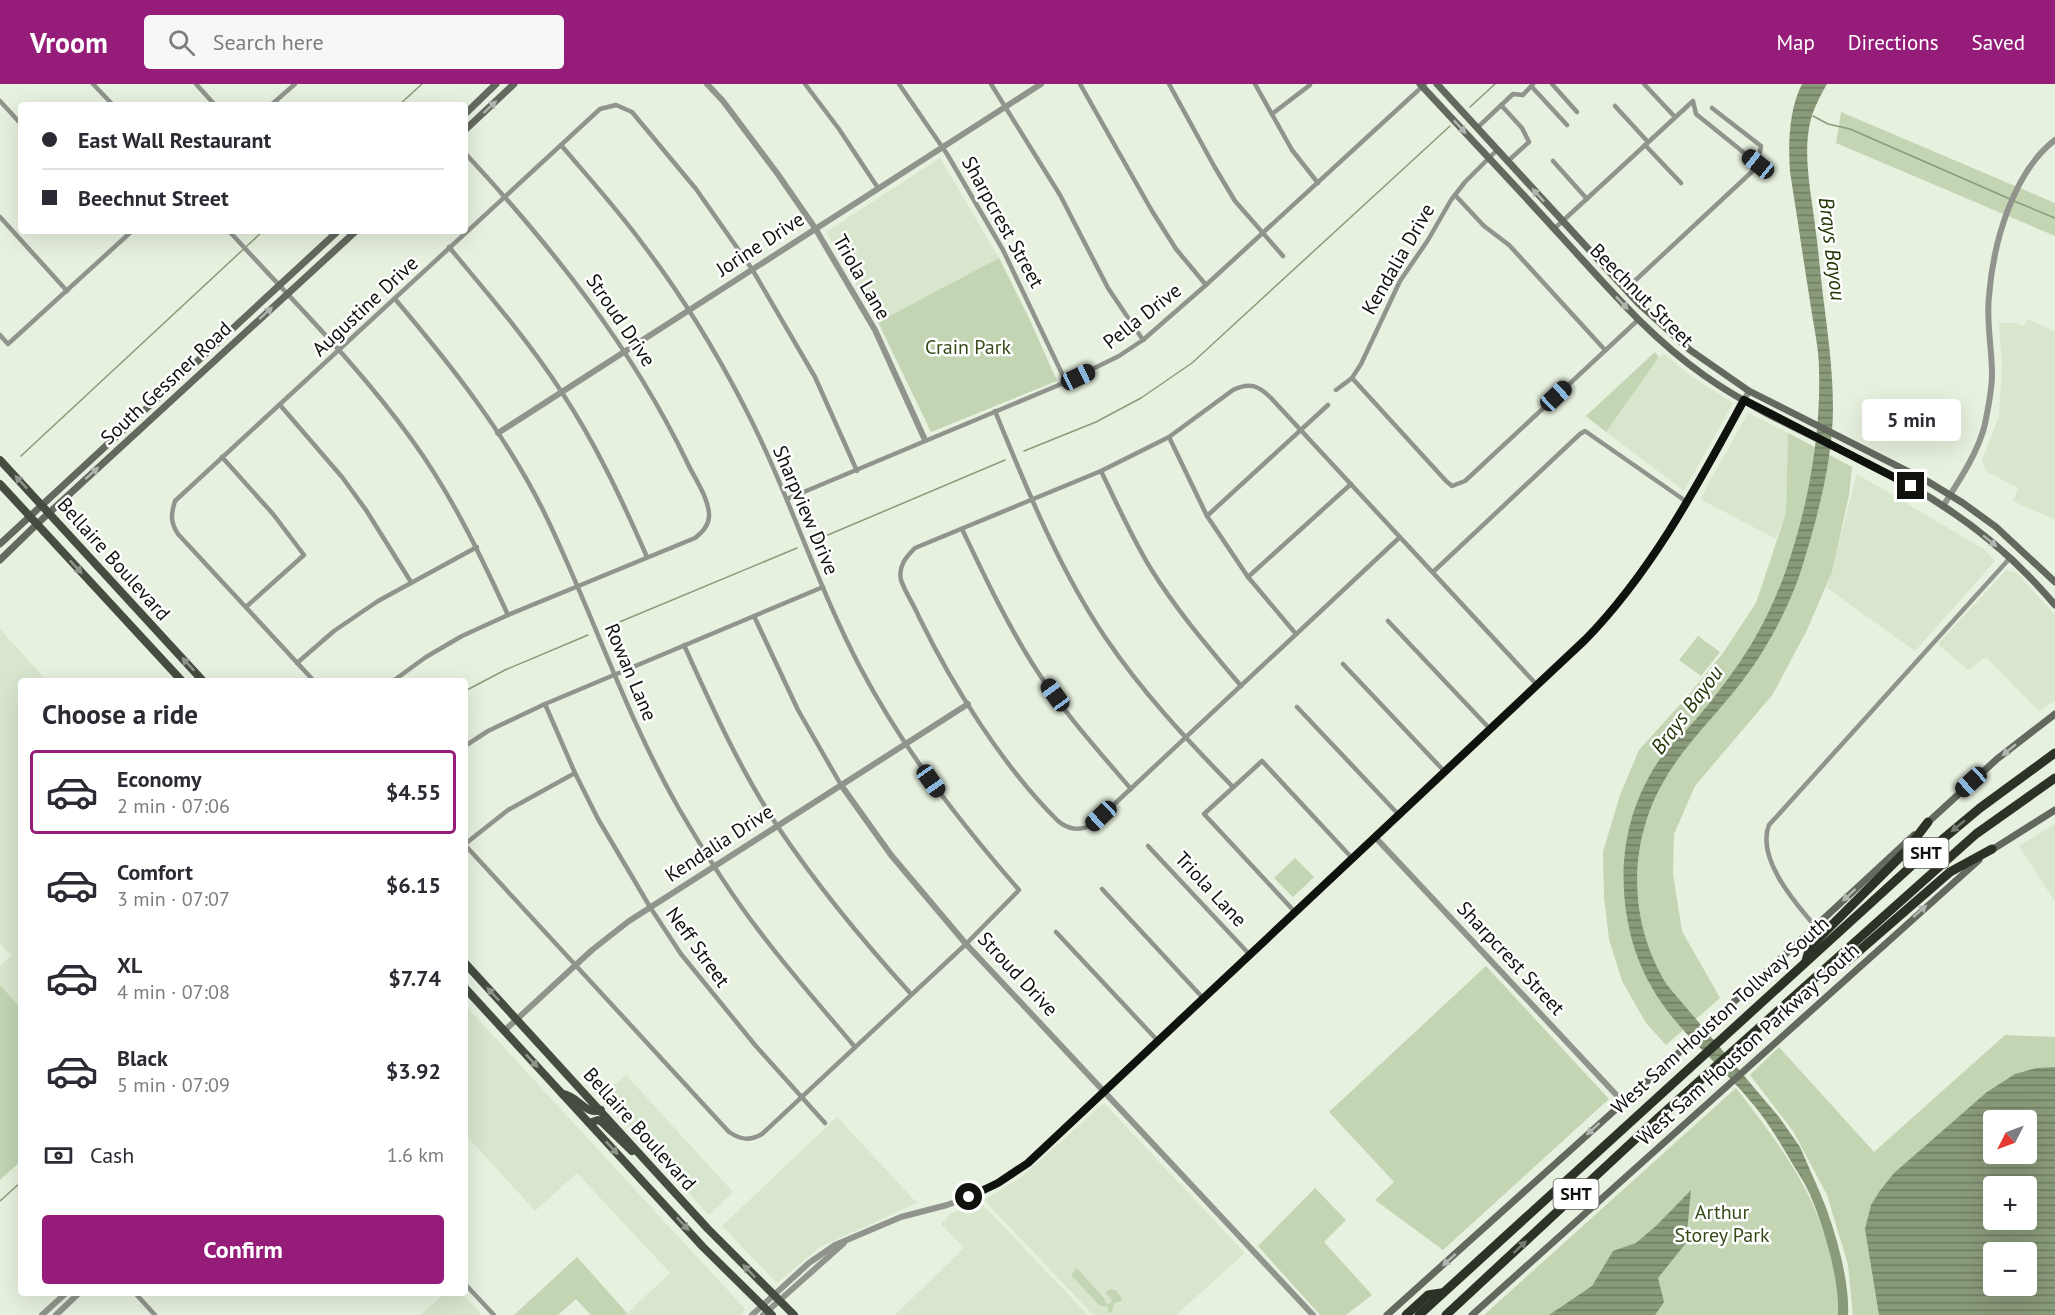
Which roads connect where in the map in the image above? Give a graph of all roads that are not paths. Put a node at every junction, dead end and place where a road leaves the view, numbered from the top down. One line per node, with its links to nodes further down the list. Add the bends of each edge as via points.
1 (93, 84): 21 (street)
2 (196, 84): 22 (street)
3 (295, 84): 23 (street)
4 (496, 84): 28 (main road)
5 (514, 84): 34 (main road, one-way to 5)
6 (707, 84): 54 (street, Triola Lane)
7 (805, 84): 48 (street)
8 (899, 84): 39 (street, Sharpcrest Street)
9 (991, 84): 25 (street)
10 (1041, 84): 25 (street, Jorine Drive)
11 (1080, 84): 70 (street, via 1176,249)
12 (1169, 84): 57 (street, via 1235,201)
13 (1255, 84): 30 (street)
14 (1437, 84): 35 (main road, Beechnut Street)
15 (1552, 84): 29 (street)
16 (1644, 84): 31 (street)
17 (1310, 85): 30 (street)
18 (1423, 85): 42 (main road, Beechnut Street, one-way to 42); 46 (street, Pella Drive)
19 (1532, 85): 24 (street); 33 (street)
20 (0, 101): 32 (street)
21 (110, 102)
22 (212, 102)
23 (274, 102)
24 (1501, 105): 35 (street); 43 (street, via 1529,142)
25 (1006, 106): 39 (street, Jorine Drive); 79 (street, via 1108,288)
26 (1615, 106): 37 (street)
27 (1712, 108): 45 (street, via 1761,146)
28 (468, 111)
29 (1577, 112)
30 (1272, 114): 46 (street, via 1292,150)
31 (1675, 117): 37 (street); 45 (street, via 1693,101 1696,114)
32 (18, 121)
33 (1567, 125)
34 (468, 127)
35 (1477, 128): 40 (main road, Beechnut Street)
36 (2055, 140): 110 (street, via 2045,147 2018,188 1995,252 1988,297 1992,376 1984,427)
37 (1647, 144): 47 (street); 51 (street)
38 (561, 145): 50 (street, Augustine Drive); 67 (street, Augustine Drive, via 600,109 616,105 632,112 696,189); 76 (street, Sharpview Drive, via 642,242)
39 (943, 148): 48 (street, Jorine Drive); 88 (street, Sharpcrest Street, via 1003,250)
40 (1497, 150): 42 (street, Kendalia Drive); 43 (main road, Beechnut Street)
41 (468, 156): 50 (street, Stroud Drive)
42 (1489, 158): 49 (street, Kendalia Drive); 55 (main road, Beechnut Street)
43 (1508, 161): 53 (main road, Beechnut Street, one-way to 43)
44 (1553, 161): 51 (street)
45 (1758, 164): 72 (street)
46 (1318, 183): 57 (street, Pella Drive)
47 (1681, 183)
48 (878, 188): 54 (street, Jorine Drive)
49 (1455, 195): 81 (street, via 1484,226 1509,245); 87 (street, Kendalia Drive, via 1400,281)
50 (505, 196): 56 (street, Augustine Drive); 83 (street, Stroud Drive, via 565,267)
51 (1587, 198): 53 (street)
52 (0, 217): 73 (street)
53 (1563, 221): 55 (street); 68 (main road, Beechnut Street)
54 (815, 228): 67 (street, Jorine Drive); 101 (street, Triola Lane, via 879,339)
55 (1554, 229): 71 (main road, Beechnut Street)
56 (468, 230)
57 (1262, 233): 66 (street); 70 (street, Pella Drive)
58 (124, 234): 64 (street)
59 (128, 234): 64 (street)
60 (232, 234): 69 (street)
61 (335, 234): 69 (main road, South Gessner Road)
62 (353, 234): 74 (main road, South Gessner Road)
63 (463, 234): 65 (street, Augustine Drive)
64 (126, 236): 73 (street)
65 (449, 247): 75 (street, Augustine Drive); 90 (street, via 513,324)
66 (1283, 256)
67 (752, 269): 76 (street, Jorine Drive); 106 (street, via 815,377)
68 (1616, 279): 71 (main road); 72 (main road, Beechnut Street)
69 (279, 285): 74 (street); 85 (main road, South Gessner Road)
70 (1206, 285): 79 (street, Pella Drive)
71 (1607, 287): 77 (main road, Beechnut Street, one-way to 77)
72 (1626, 289): 80 (main road, Beechnut Street)
73 (67, 291): 78 (street, via 8,344)
74 (287, 294): 82 (street); 86 (main road, South Gessner Road, one-way to 74)
75 (395, 299): 82 (street, Augustine Drive); 98 (street, Rowan Lane, via 452,367)
76 (688, 309): 83 (street, Jorine Drive); 111 (street, Sharpview Drive, via 743,404)
77 (1638, 320): 81 (street); 84 (main road, Beechnut Street)
78 (0, 335)
79 (1143, 340): 88 (street, Pella Drive)
80 (1679, 341): 84 (main road); 91 (main road, Beechnut Street)
81 (1605, 350): 87 (street, via 1465,481 1452,486)
82 (339, 351): 93 (street, Augustine Drive); 123 (street, via 413,441)
83 (625, 351): 90 (street, Jorine Drive); 125 (street, Stroud Drive, via 708,505 705,529 694,538)
84 (1672, 351): 92 (main road, Beechnut Street)
85 (198, 361): 86 (main road); 96 (main road, South Gessner Road)
86 (205, 369): 99 (main road, South Gessner Road)
87 (1352, 378): 89 (street, Kendalia Drive)
88 (1066, 382): 95 (street, Pella Drive)
89 (1336, 390)
90 (561, 391): 98 (street, Jorine Drive); 125 (street, via 612,481)
91 (1749, 391): 92 (street); 103 (main road, Beechnut Street)
92 (1744, 400): 105 (main road, Beechnut Street); 113 (street)
93 (280, 405): 102 (street, Augustine Drive); 130 (street, via 348,485)
94 (1328, 405): 97 (street)
95 (995, 411): 101 (street, Pella Drive); 112 (street)
96 (123, 429): 99 (main road); 114 (main road, South Gessner Road)
97 (1300, 430): 100 (street, via 1264,392 1248,385 1233,390); 109 (street); 118 (street)
98 (498, 433): 132 (street, Rowan Lane, via 542,509)
99 (132, 437): 116 (main road, South Gessner Road, one-way to 99)
100 (1169, 437): 107 (street); 118 (street)
101 (925, 440): 106 (street, Pella Drive)
102 (222, 457): 135 (street, Augustine Drive, via 175,501 172,524); 135 (street, via 304,555)
103 (1880, 457): 105 (main road); 110 (main road, Beechnut Street)
104 (0, 460): 114 (main road, Bellaire Boulevard, one-way to 104)
105 (1874, 468): 115 (main road, Beechnut Street)
106 (857, 471): 111 (street, Pella Drive)
107 (1101, 471): 112 (street); 151 (street, via 1152,570 1193,630)
108 (0, 484): 117 (main road, Bellaire Boulevard)
109 (1351, 484): 121 (street); 129 (street)
110 (1950, 495): 115 (street); 124 (main road, Beechnut Street)
111 (787, 499): 133 (street, Sharpview Drive)
112 (1032, 500): 120 (street); 157 (street, via 1065,570 1105,637)
113 (1687, 502): 128 (street, via 1585,431); 150 (street, via 1622,599)
114 (42, 505): 116 (main road, Bellaire Boulevard); 117 (main road, South Gessner Road)
115 (1943, 506): 126 (main road, Beechnut Street, one-way to 126)
116 (49, 513): 119 (main road, South Gessner Road); 139 (main road, Bellaire Boulevard)
117 (30, 516): 119 (main road, Bellaire Boulevard); 122 (main road, South Gessner Road)
118 (1207, 516): 129 (street)
119 (37, 524): 127 (main road, South Gessner Road); 140 (main road, Bellaire Boulevard, one-way to 140)
120 (962, 529): 153 (street, via 915,548 903,560 901,579); 166 (street, via 1032,664 1077,727)
121 (1400, 537): 128 (street); 141 (street)
122 (0, 544)
123 (477, 547): 130 (street); 136 (street)
124 (2020, 548): 126 (main road); 131 (main road, Beechnut Street)
125 (647, 557): 132 (street)
126 (2010, 558): 134 (main road, Beechnut Street); 181 (street, via 1769,825 1766,844 1776,874)
127 (0, 560)
128 (1433, 572): 150 (street)
129 (1248, 577): 141 (street)
130 (411, 582): 143 (street, via 334,631)
131 (2055, 582)
132 (578, 586): 136 (street); 145 (street, Rowan Lane)
133 (823, 587): 137 (street); 159 (street, Sharpview Drive, via 861,669)
134 (2055, 605)
135 (246, 608): 143 (street)
136 (508, 615): 149 (street, via 426,657)
137 (754, 616): 142 (street); 164 (street, Stroud Drive, via 798,710)
138 (1388, 621): 156 (street)
139 (150, 623): 140 (main road); 147 (main road, Bellaire Boulevard, one-way to 139)
140 (138, 634): 146 (main road, Bellaire Boulevard)
141 (1296, 634): 151 (street)
142 (684, 645): 145 (street); 170 (street, via 720,725)
143 (297, 663): 148 (street)
144 (1343, 664): 161 (street)
145 (615, 674): 152 (street); 177 (street, Rowan Lane, via 653,759)
146 (179, 678)
147 (200, 678)
148 (311, 678)
149 (397, 678)
150 (1537, 685): 156 (street)
151 (1241, 686): 157 (street)
152 (545, 704): 158 (street, via 488,730); 162 (street, Neff Street)
153 (968, 704): 159 (street, Kendalia Drive); 166 (street, via 1058,821 1075,829 1092,825)
154 (1297, 707): 168 (street)
155 (2055, 714): 169 (main road, West Sam Houston Parkway South, one-way to 169, via 1997,759)
156 (1490, 729): 161 (street)
157 (1185, 738): 165 (street); 166 (street)
158 (468, 744)
159 (905, 745): 164 (street, Kendalia Drive); 183 (street, Sharpview Drive, via 944,800 1019,890)
160 (2055, 753): 185 (highway, West Sam Houston Tollway South / SHT, one-way to 185, via 1949,833)
161 (1445, 772): 168 (street)
162 (575, 773): 172 (street, via 508,810); 179 (street, Neff Street)
163 (2055, 778): 188 (highway, West Sam Houston Tollway South / SHT, via 1976,834)
164 (841, 785): 170 (street, Kendalia Drive); 183 (street, Stroud Drive, via 891,855)
165 (1233, 787): 176 (street, via 1262,760); 180 (street, via 1204,814)
166 (1131, 789)
167 (2055, 810): 175 (main road, West Sam Houston Parkway South)
168 (1399, 815): 171 (street)
169 (1928, 822): 181 (main road, West Sam Houston Parkway South, one-way to 181); 185 (highway, via 1905,852 1810,947)
170 (777, 826): 177 (street, Kendalia Drive); 190 (street, via 829,898)
171 (1375, 837): 176 (street); 199 (street, Sharpcrest Street)
172 (468, 843)
173 (1148, 846): 184 (street, Triola Lane)
174 (468, 848): 186 (street)
175 (1992, 849): 188 (highway, via 1950,872 1844,964); 224 (main road, West Sam Houston Parkway South, one-way to 175)
176 (1352, 858): 180 (street)
177 (714, 866): 179 (street, Kendalia Drive); 195 (street, Rowan Lane, via 759,932)
178 (1102, 889): 191 (street)
179 (650, 907): 186 (street, Kendalia Drive); 198 (street, Neff Street, via 681,954)
180 (1295, 912): 184 (street)
181 (1815, 926): 199 (main road, West Sam Houston Parkway South)
182 (1056, 932): 194 (street)
183 (966, 944): 190 (street); 196 (street, Stroud Drive)
184 (1250, 954): 191 (street)
185 (1806, 962): 207 (highway, West Sam Houston Tollway South / SHT)
186 (575, 965): 192 (street, Kendalia Drive); 198 (street, via 738,1138 762,1134)
187 (468, 966): 192 (main road, Bellaire Boulevard, one-way to 187)
188 (1816, 978): 223 (highway, West Sam Houston Tollway South / SHT, one-way to 188)
189 (468, 991): 193 (main road, Bellaire Boulevard)
190 (911, 994): 195 (street)
191 (1203, 998): 194 (street)
192 (517, 1019): 193 (street, Kendalia Drive); 200 (main road, Bellaire Boulevard)
193 (504, 1031): 197 (main road, Bellaire Boulevard, one-way to 197)
194 (1158, 1041): 196 (street)
195 (855, 1047): 198 (street)
196 (1104, 1091): 211 (street, via 1028,1163 998,1183 947,1205 901,1217 845,1242); 219 (street, Stroud Drive)
197 (562, 1094): 200 (main road, via 571,1095 589,1111); 201 (main road, Bellaire Boulevard)
198 (801, 1098): 202 (street, Neff Street)
199 (1623, 1102): 220 (main road, West Sam Houston Parkway South, one-way to 220)
200 (601, 1110): 203 (main road, Bellaire Boulevard)
201 (590, 1123): 203 (main road, via 602,1122 624,1145); 205 (main road, Bellaire Boulevard, one-way to 205)
202 (825, 1123)
203 (646, 1160): 204 (main road, Bellaire Boulevard)
204 (708, 1229): 205 (main road); 211 (main road, Bellaire Boulevard, one-way to 204)
205 (697, 1239): 212 (main road, Bellaire Boulevard)
206 (468, 1287): 216 (street)
207 (1444, 1292): 221 (highway, via 1428,1295); 222 (highway, West Sam Houston Tollway South / SHT)
208 (63, 1296): 213 (street)
209 (76, 1296): 214 (street)
210 (138, 1296): 215 (street)
211 (776, 1298): 212 (street); 218 (main road, Bellaire Boulevard)
212 (766, 1312): 217 (street)
213 (42, 1315)
214 (56, 1315)
215 (155, 1315)
216 (494, 1315)
217 (752, 1315)
218 (794, 1315)
219 (1313, 1315)
220 (1387, 1315)
221 (1406, 1315)
222 (1419, 1315)
223 (1446, 1315)
224 (1472, 1315)

